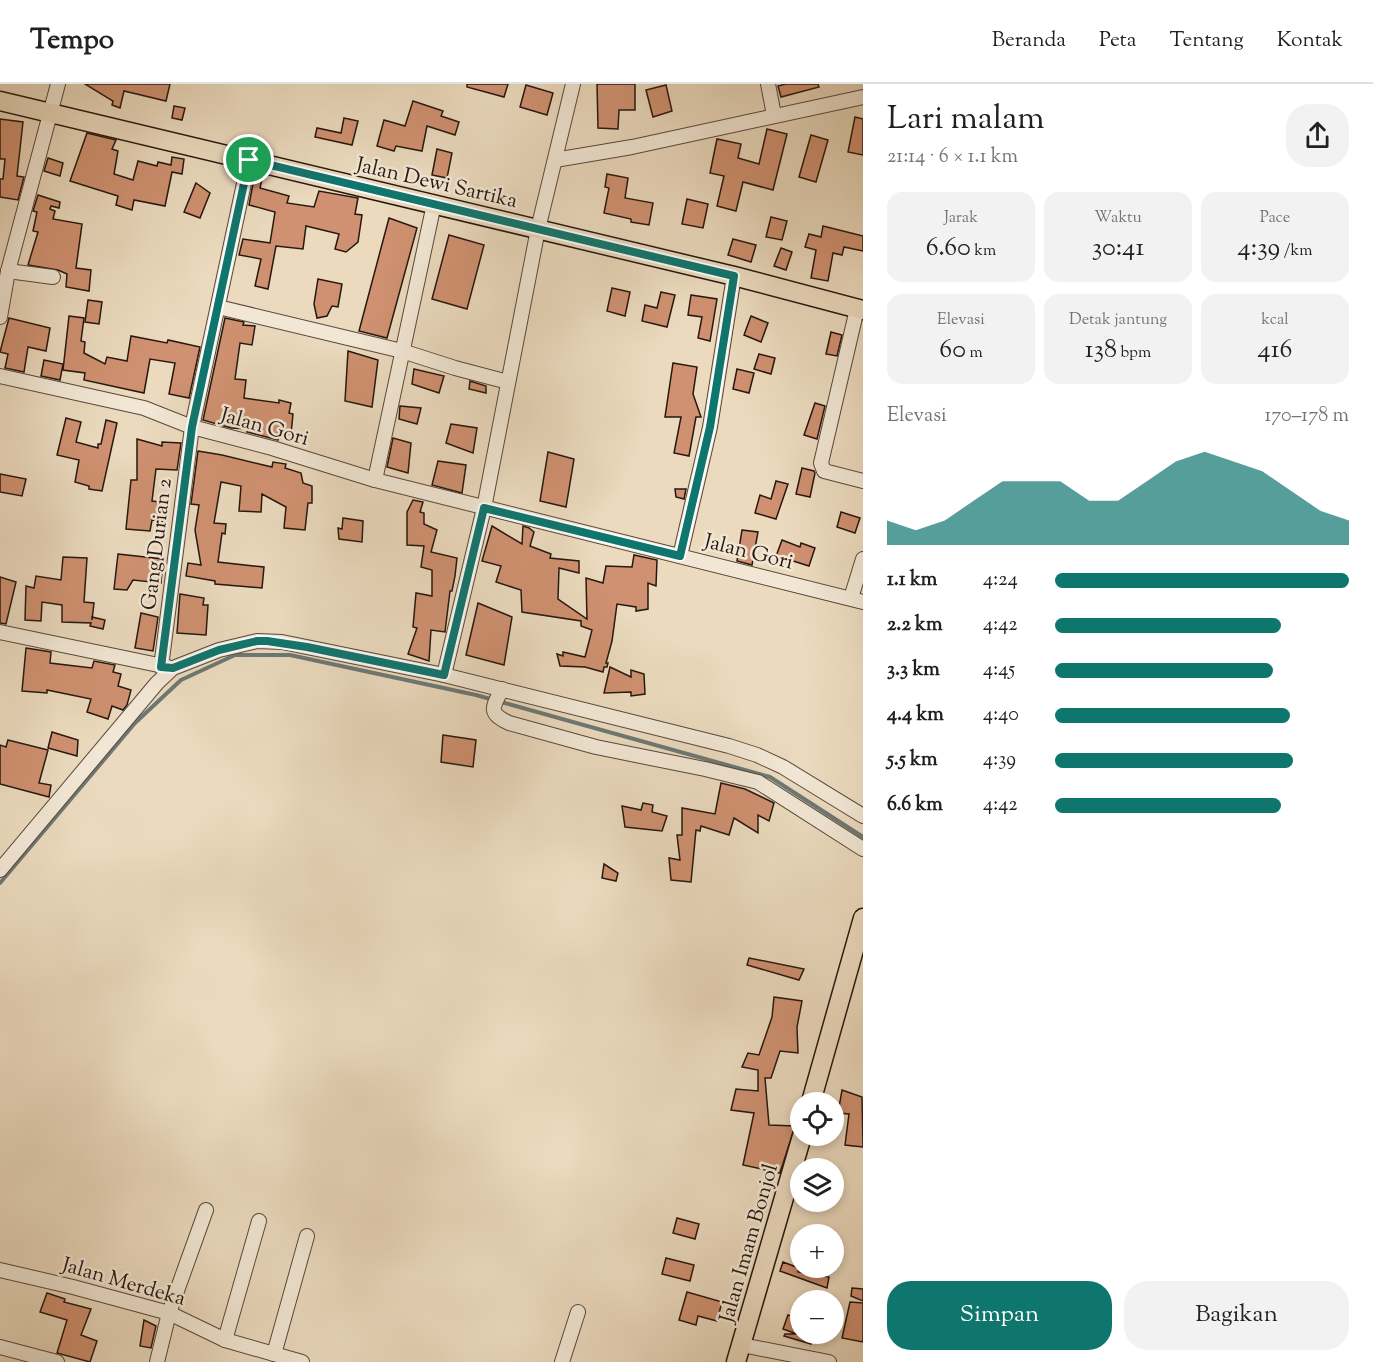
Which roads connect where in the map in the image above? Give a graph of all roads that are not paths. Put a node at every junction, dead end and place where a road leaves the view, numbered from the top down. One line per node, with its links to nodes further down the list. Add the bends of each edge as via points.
1 (58, 84): 6 (street)
2 (572, 84): 9 (street)
3 (768, 84): 7 (street)
4 (863, 98): 7 (street)
5 (0, 102): 6 (main road, Jalan Dewi Sartika)
6 (51, 115): 8 (main road, Jalan Dewi Sartika); 12 (street)
7 (774, 115): 9 (street)
8 (249, 160): 10 (main road, Jalan Dewi Sartika); 15 (street, Gang Durian 2)
9 (555, 160): 11 (street)
10 (434, 204): 11 (main road, Jalan Dewi Sartika); 18 (street)
11 (538, 229): 13 (main road, Jalan Dewi Sartika); 20 (street)
12 (8, 271): 14 (street); 17 (street)
13 (734, 276): 16 (main road, Jalan Dewi Sartika); 25 (street, via 710,427)
14 (53, 277)
15 (218, 307): 18 (street); 21 (street, Gang Durian 2)
16 (860, 309): 23 (street, via 821,463 824,471)
17 (0, 317)
18 (402, 351): 20 (street); 22 (street)
19 (0, 376): 21 (street, Jalan Gori, via 144,408)
20 (508, 382): 24 (street)
21 (192, 427): 22 (street, Jalan Gori); 29 (street, Gang Durian 2)
22 (375, 480): 24 (street, Jalan Gori)
23 (863, 481)
24 (484, 508): 25 (street, Jalan Gori); 30 (street)
25 (680, 556): 27 (street, Jalan Gori)
26 (863, 559): 27 (street)
27 (857, 600)
28 (0, 632): 29 (street)
29 (167, 667): 30 (street, via 219,650 267,641); 34 (street)
30 (444, 675): 31 (street)
31 (498, 696): 32 (street, via 681,733 757,755 799,775); 33 (street, via 495,716 509,723 596,747 758,782)
32 (863, 816)
33 (863, 849)
34 (0, 870)
35 (863, 918): 36 (main road)
36 (814, 1092)
37 (799, 1146): 46 (main road, Jalan Imam Bonjol)
38 (206, 1210): 43 (street)
39 (259, 1221): 44 (street)
40 (307, 1236): 47 (street)
41 (0, 1270): 43 (street, Jalan Merdeka)
42 (578, 1312): 51 (street)
43 (169, 1313): 44 (street, Jalan Merdeka); 49 (street)
44 (225, 1340): 47 (street, Jalan Merdeka)
45 (0, 1347): 48 (street)
46 (739, 1353): 52 (street)
47 (274, 1354): 50 (street, Jalan Merdeka)
48 (57, 1362)
49 (157, 1362)
50 (302, 1362)
51 (562, 1362)
52 (829, 1362)

